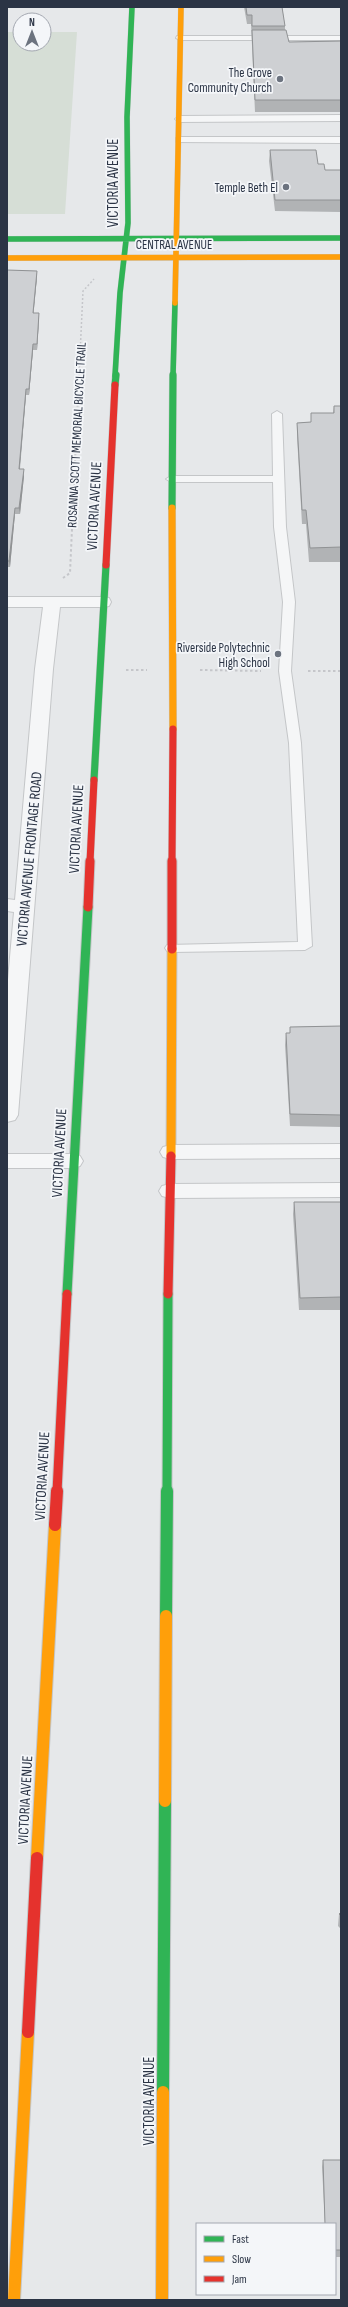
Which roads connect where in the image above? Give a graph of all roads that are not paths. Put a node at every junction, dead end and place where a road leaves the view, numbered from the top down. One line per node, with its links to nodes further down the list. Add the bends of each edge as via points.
1 (132, 7): 11 (main road, VICTORIA AVENUE, via 127,117)
2 (181, 7): 3 (main road, VICTORIA AVENUE)
3 (180, 38): 4 (lane); 6 (main road, VICTORIA AVENUE)
4 (341, 38)
5 (341, 118): 6 (lane)
6 (179, 119): 7 (main road, VICTORIA AVENUE)
7 (179, 140): 8 (lane); 12 (main road, VICTORIA AVENUE)
8 (320, 140): 9 (lane); 10 (lane)
9 (341, 140)
10 (336, 150)
11 (127, 238): 12 (main road, CENTRAL AVENUE); 14 (main road, CENTRAL AVENUE); 15 (main road, VICTORIA AVENUE)
12 (177, 238): 13 (main road, CENTRAL AVENUE); 16 (main road, VICTORIA AVENUE)
13 (341, 238)
14 (7, 239)
15 (125, 257): 16 (main road, CENTRAL AVENUE); 18 (main road, CENTRAL AVENUE); 24 (main road, VICTORIA AVENUE, via 120,293)
16 (175, 257): 17 (main road, CENTRAL AVENUE); 20 (main road, VICTORIA AVENUE)
17 (341, 257)
18 (7, 258)
19 (277, 414): 21 (lane)
20 (171, 479): 21 (lane); 26 (main road, VICTORIA AVENUE, via 174,545)
21 (278, 479): 26 (lane, via 280,527 289,602 285,671 295,743 305,946)
22 (7, 602): 23 (street)
23 (52, 602): 24 (street); 25 (street, VICTORIA AVENUE FRONTAGE ROAD)
24 (103, 602): 31 (main road, VICTORIA AVENUE)
25 (16, 906): 27 (street, VICTORIA AVENUE FRONTAGE ROAD)
26 (172, 948): 29 (main road, VICTORIA AVENUE)
27 (7, 1115)
28 (341, 1151): 29 (street)
29 (171, 1152): 33 (main road, VICTORIA AVENUE)
30 (7, 1161): 31 (street)
31 (72, 1161): 34 (main road, VICTORIA AVENUE)
32 (341, 1190): 33 (street)
33 (170, 1191): 35 (main road, VICTORIA AVENUE)
34 (14, 2300)
35 (162, 2300)

